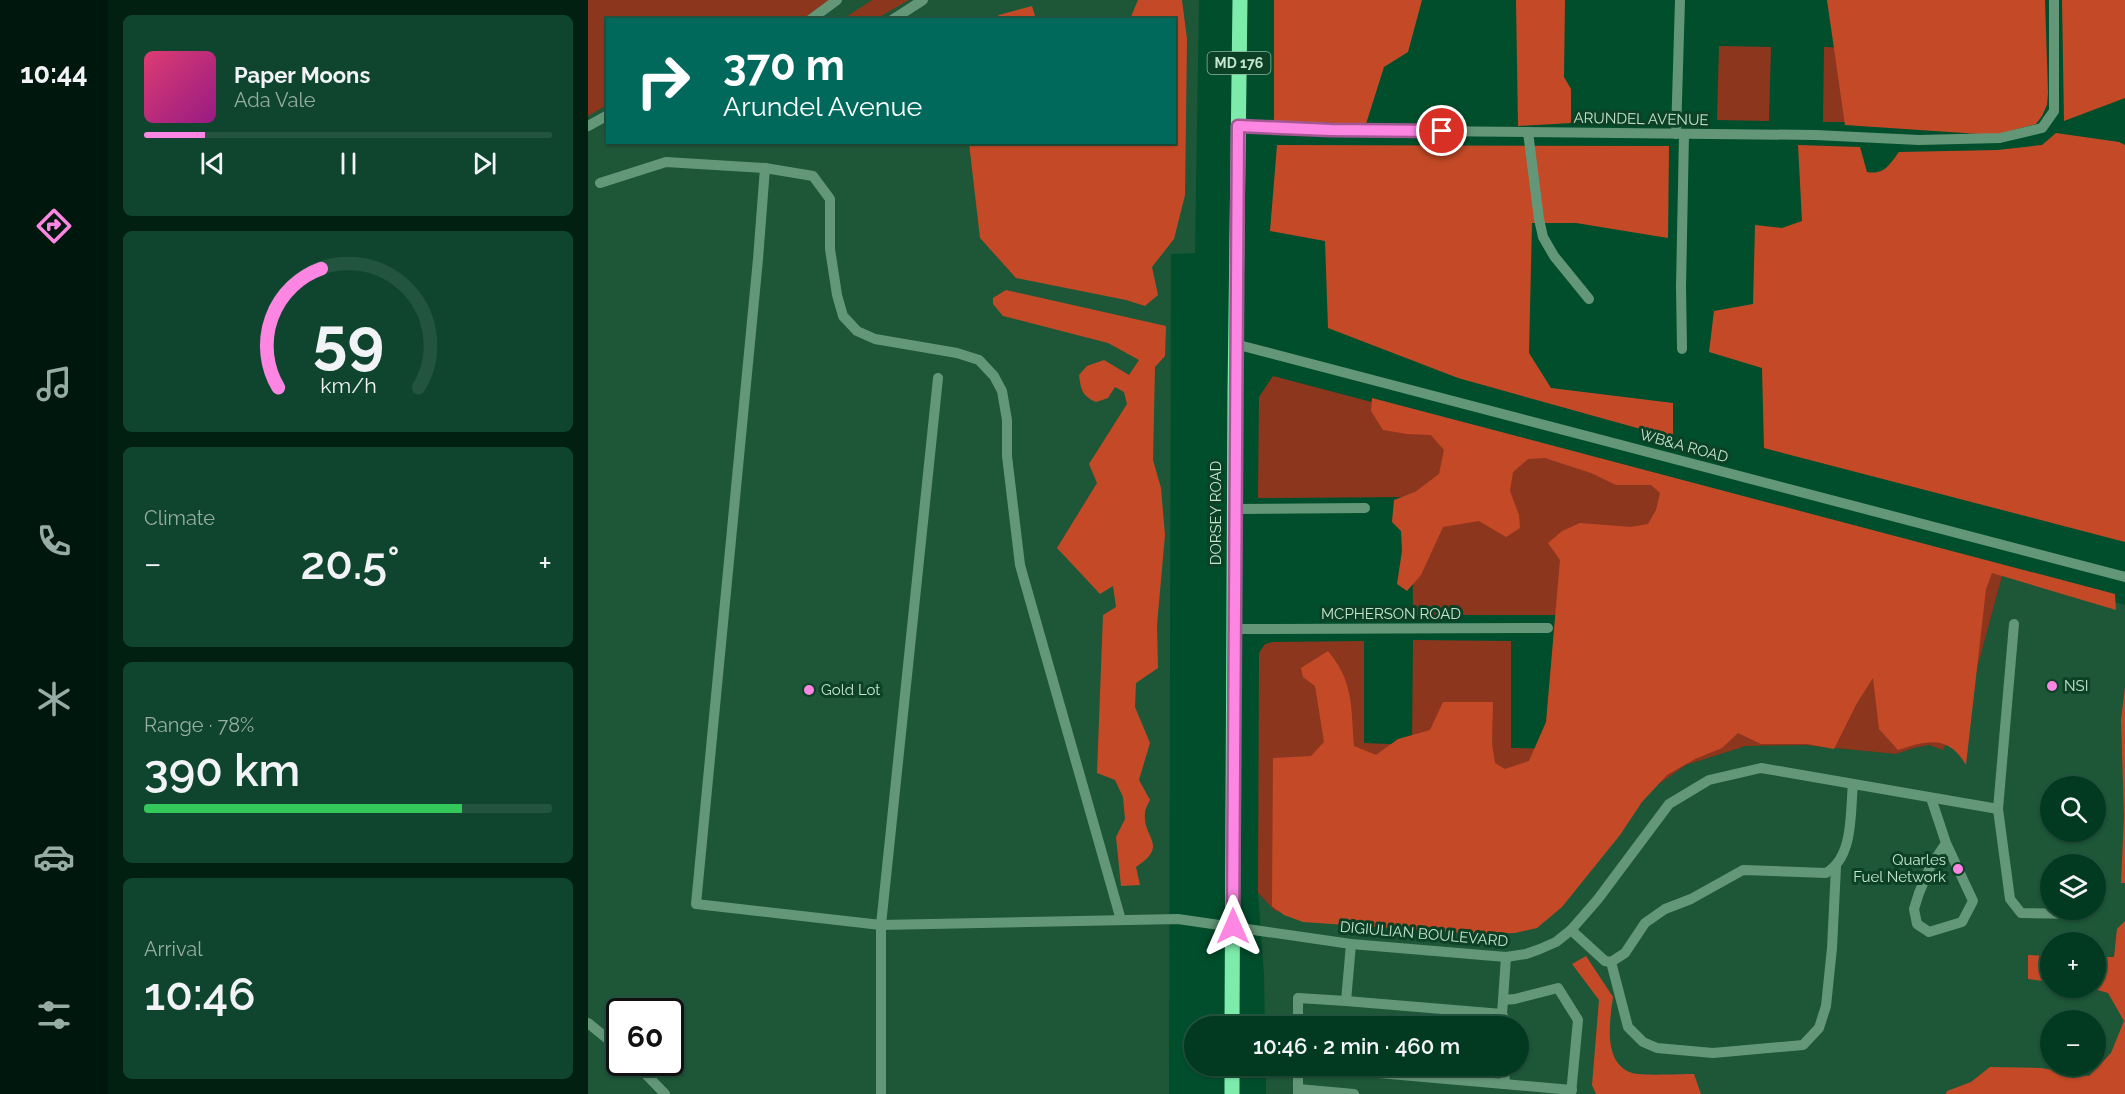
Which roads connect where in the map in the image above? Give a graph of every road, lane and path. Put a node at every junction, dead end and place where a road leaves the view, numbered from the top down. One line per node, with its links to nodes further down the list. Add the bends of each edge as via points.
1 (837, 0): 6 (street)
2 (923, 0): 7 (street)
3 (1240, 0): 10 (main road, DORSEY ROAD / MD 176)
4 (1680, 0): 12 (street)
5 (2054, 0): 12 (street, ARUNDEL AVENUE, via 2054,111 2042,128 2000,138 1919,140)
6 (813, 18)
7 (895, 18)
8 (606, 116): 9 (street)
9 (588, 126)
10 (1238, 126): 11 (street, ARUNDEL AVENUE); 16 (main road, DORSEY ROAD / MD 176)
11 (1528, 132): 12 (street, ARUNDEL AVENUE); 15 (street, via 1543,237)
12 (1680, 134): 17 (street)
13 (765, 168): 14 (street, via 666,162); 31 (street, via 813,176 830,199 830,249 837,295 843,316 857,331 875,339 979,360 1002,391 1020,565); 32 (street, DIGIULIAN BOULEVARD, via 696,904)
14 (600, 183)
15 (1589, 299)
16 (1236, 344): 20 (main road, DORSEY ROAD / MD 176); 21 (street, WB&A ROAD)
17 (1682, 349)
18 (938, 378): 32 (street)
19 (1365, 508): 20 (street)
20 (1234, 509): 24 (main road, DORSEY ROAD / MD 176)
21 (2125, 577)
22 (2014, 624): 27 (street)
23 (1548, 628): 24 (street, MCPHERSON ROAD)
24 (1234, 629): 33 (main road, DORSEY ROAD / MD 176)
25 (1853, 784): 26 (street, DIGIULIAN BOULEVARD); 29 (street, via 1849,833 1845,852); 34 (street, DIGIULIAN BOULEVARD, via 1761,768 1709,780 1669,804)
26 (1931, 798): 27 (street, DIGIULIAN BOULEVARD); 28 (street)
27 (1998, 809): 30 (street, via 2010,899 2021,913)
28 (1946, 843): 28 (street, via 1930,867 1914,909 1917,924 1929,932 1962,922 1973,901)
29 (1836, 867): 37 (street, via 1826,873 1743,870 1665,909 1645,923 1625,952); 37 (street, via 1826,1006 1819,1028 1803,1045 1713,1053 1657,1048 1643,1042 1628,1027)
30 (2040, 913)
31 (1121, 920): 32 (street, DIGIULIAN BOULEVARD); 33 (street, DIGIULIAN BOULEVARD, via 1178,919)
32 (881, 925): 52 (street)
33 (1233, 926): 35 (street, DIGIULIAN BOULEVARD); 41 (main road, DORSEY ROAD / MD 176)
34 (1570, 930): 36 (street, DIGIULIAN BOULEVARD, via 1540,950); 37 (street)
35 (1351, 944): 36 (street, DIGIULIAN BOULEVARD); 39 (street)
36 (1506, 957): 38 (street)
37 (1611, 962)
38 (1503, 1000): 40 (street); 50 (street, via 1558,988 1578,1020)
39 (1347, 1001): 40 (street); 42 (street, via 1298,998)
40 (1502, 1014)
41 (1232, 1016)
42 (1298, 1016)
43 (588, 1023): 44 (street)
44 (606, 1038)
45 (648, 1076): 51 (street)
46 (1232, 1076): 53 (main road)
47 (1398, 1076): 48 (street)
48 (1508, 1088): 50 (street)
49 (1298, 1091): 54 (street)
50 (1572, 1092)
51 (665, 1094)
52 (881, 1094)
53 (1232, 1094)
54 (1354, 1094)

